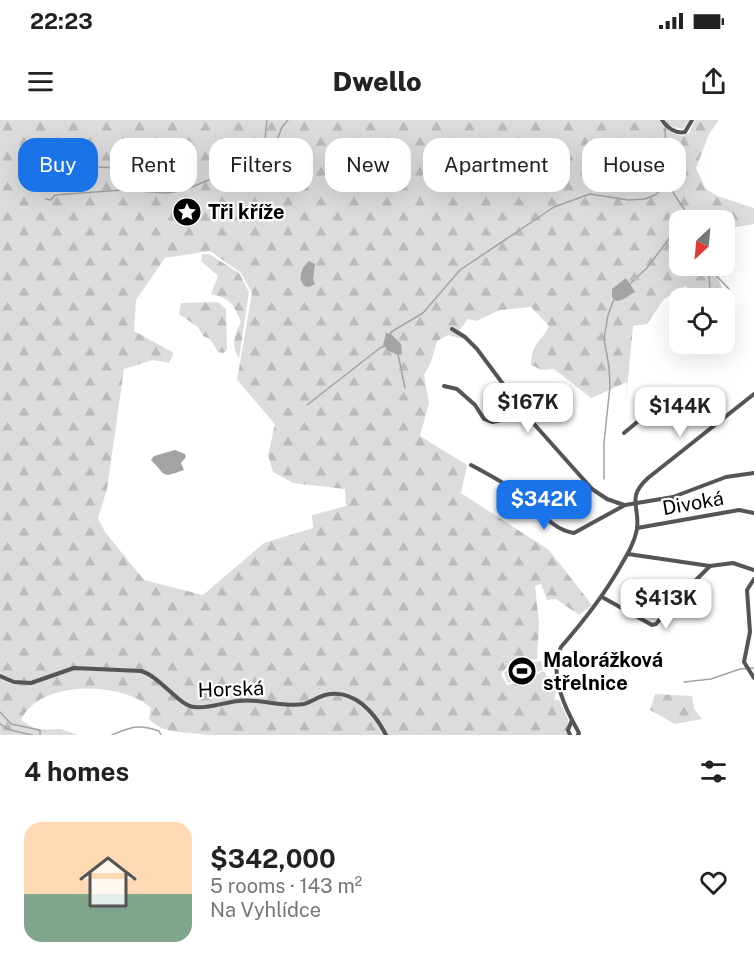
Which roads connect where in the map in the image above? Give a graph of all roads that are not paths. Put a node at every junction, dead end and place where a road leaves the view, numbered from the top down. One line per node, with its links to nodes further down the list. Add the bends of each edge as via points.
1 (692, 120): 2 (street, via 680,133)
2 (665, 124)
3 (452, 329): 6 (street, via 477,349)
4 (444, 386): 6 (street, via 457,389 484,419 492,422)
5 (754, 394): 7 (street)
6 (526, 415): 12 (street, via 592,489)
7 (714, 425): 8 (street, via 660,408 653,409); 11 (street, via 641,484)
8 (624, 433)
9 (471, 465): 12 (street, via 523,496 565,532 574,533)
10 (753, 475): 11 (street, via 726,477 673,497)
11 (634, 502): 12 (street); 14 (street)
12 (625, 505)
13 (754, 513): 14 (street, Divoká, via 739,510)
14 (637, 528): 15 (street)
15 (628, 554): 16 (street); 19 (street)
16 (710, 566): 17 (street, via 732,563); 19 (street, via 656,624)
17 (754, 570)
18 (754, 579): 21 (street, via 747,590 750,636 744,659)
19 (602, 597): 22 (street, via 557,656 559,682)
20 (0, 676): 23 (street, Horská, via 31,683 74,668 141,671 151,674 192,707 247,700 306,704 326,695 342,695 371,711)
21 (754, 678)
22 (572, 720): 24 (street); 25 (street)
23 (386, 735)
24 (570, 735)
25 (578, 735)

